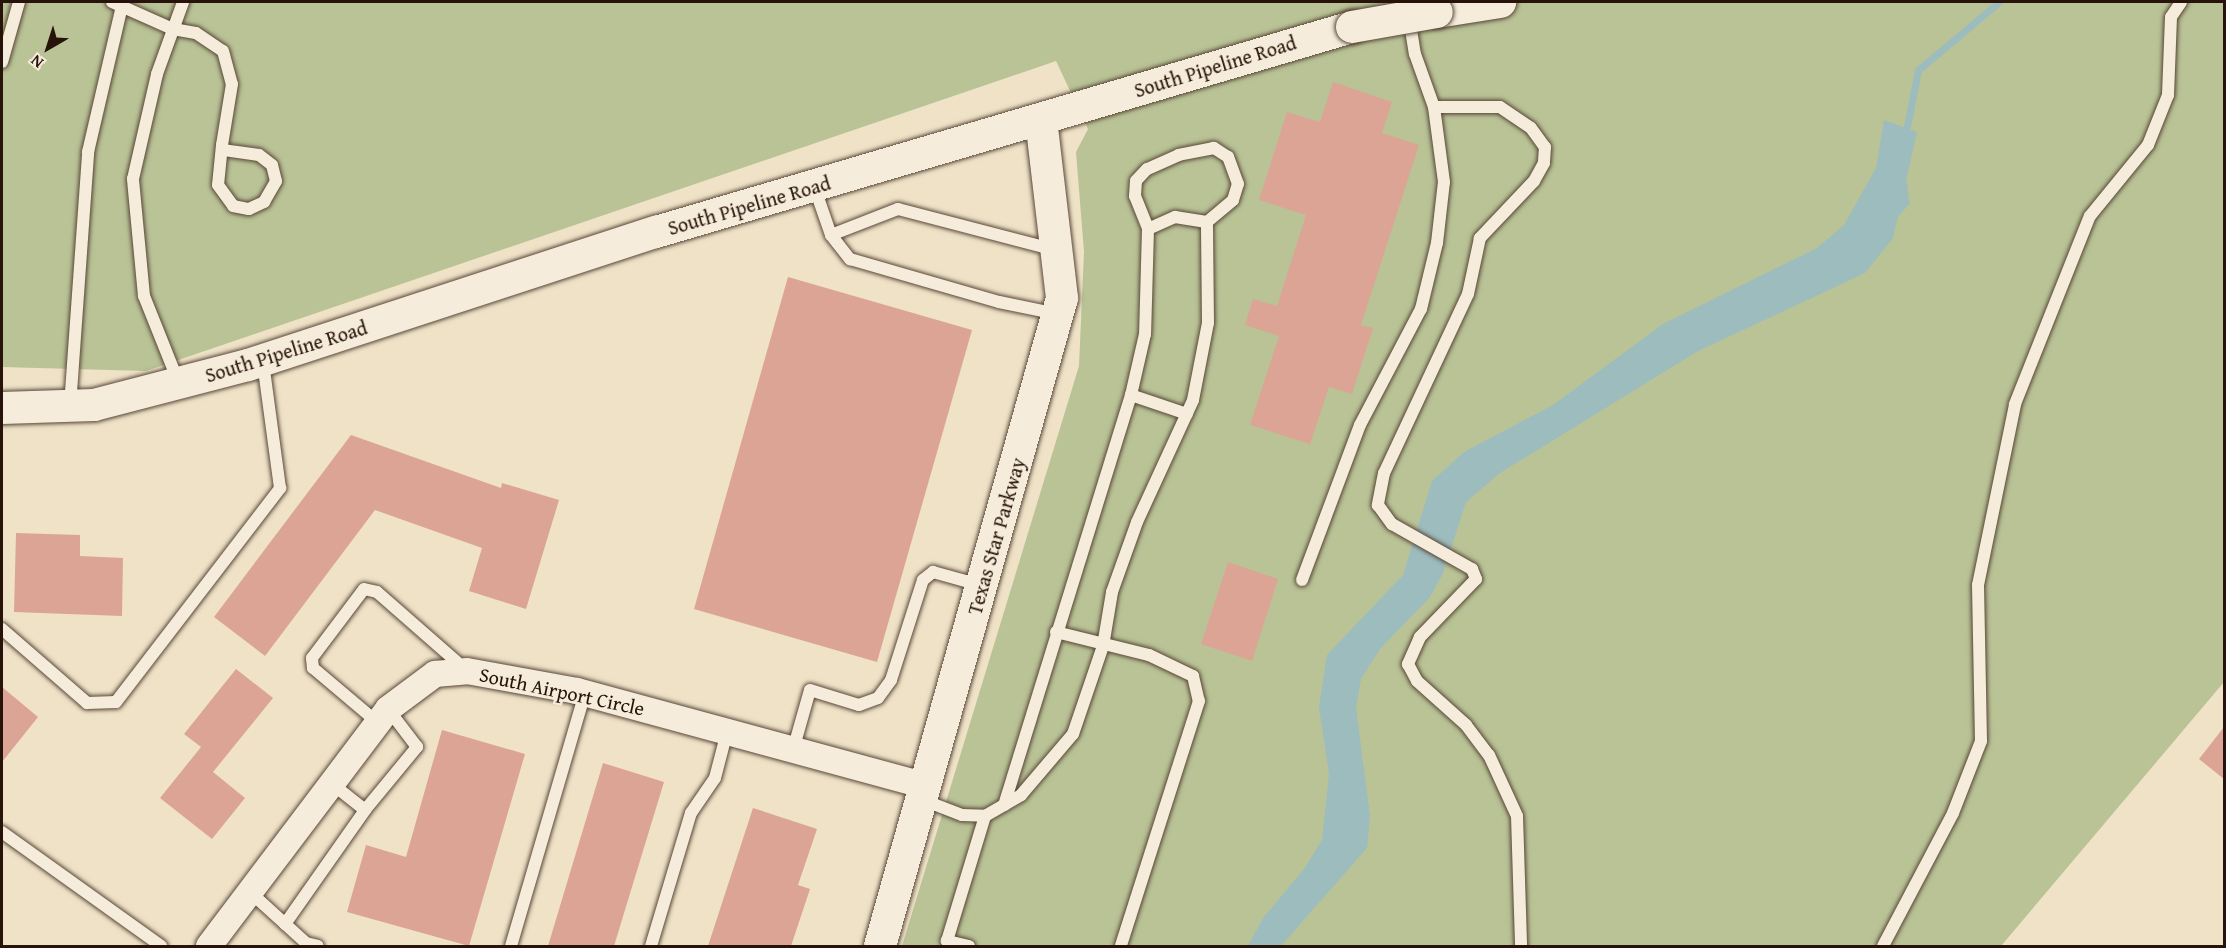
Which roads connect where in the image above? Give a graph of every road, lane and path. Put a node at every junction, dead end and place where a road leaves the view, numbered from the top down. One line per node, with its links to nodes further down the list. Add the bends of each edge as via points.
1 (19, 2): 8 (lane)
2 (183, 2): 7 (lane)
3 (1407, 2): 9 (lane, via 1415,54)
4 (1500, 2): 10 (street, South Pipeline Road, bridge, via 1352,27)
5 (2181, 2): 52 (lane, via 2171,17 2168,95 2148,145 2090,216 2015,404 1978,585 1981,741 1953,813)
6 (119, 3): 7 (lane); 21 (lane, via 88,152)
7 (173, 29): 11 (lane, via 196,33 224,51 232,84); 19 (lane, via 157,74 134,179 144,296)
8 (2, 62)
9 (1434, 107): 24 (lane, via 1444,182 1437,243 1421,309 1360,425); 51 (lane, via 1500,107 1531,128 1545,147 1544,163 1534,181 1480,238 1468,294 1384,473 1378,505 1392,525 1472,569 1474,586 1420,637 1408,664 1417,681 1466,725 1489,755 1517,816)
10 (1041, 119): 12 (street, South Pipeline Road); 16 (street, Texas Star Parkway)
11 (222, 150): 11 (lane, via 259,155 272,165 276,181 264,202 241,209 226,201 218,185)
12 (814, 186): 15 (lane); 18 (street, South Pipeline Road)
13 (1207, 222): 14 (lane, via 1175,217); 14 (lane, via 1233,200 1238,184 1228,157 1214,148 1179,155 1147,169 1136,181 1135,196); 23 (lane, via 1208,323)
14 (1148, 229): 20 (lane, via 1145,334)
15 (831, 235): 16 (lane, via 898,209); 17 (lane, via 850,259 999,302)
16 (1059, 251): 17 (street, Texas Star Parkway)
17 (1058, 314): 25 (street, Texas Star Parkway)
18 (263, 360): 19 (street, South Pipeline Road); 26 (lane, via 280,488 116,702 87,704)
19 (179, 382): 21 (street, South Pipeline Road, via 94,405)
20 (1131, 395): 23 (lane); 27 (lane)
21 (70, 406): 22 (street, South Pipeline Road)
22 (2, 408)
23 (1187, 414): 28 (lane, via 1137,522 1112,592)
24 (1302, 580)
25 (981, 586): 33 (lane, via 933,572 923,580 891,680 878,698 859,705 810,690); 35 (street, Texas Star Parkway)
26 (2, 629)
27 (1056, 632): 28 (lane); 36 (lane)
28 (1103, 646): 36 (lane, via 1072,734 1021,795); 50 (lane, via 1149,655 1193,676 1199,701)
29 (467, 671): 30 (street, South Airport Circle); 31 (street, South Airport Circle, via 435,674); 31 (lane, via 377,592 364,590 312,658 313,668)
30 (585, 693): 32 (street, South Airport Circle); 46 (lane)
31 (383, 716): 34 (street, South Airport Circle); 37 (lane, via 417,747)
32 (727, 732): 33 (street, South Airport Circle); 47 (lane, via 715,778 691,813)
33 (793, 750): 35 (street, South Airport Circle)
34 (331, 783): 37 (lane); 40 (street, South Airport Circle)
35 (925, 793): 38 (lane, via 962,815); 48 (street, Texas Star Parkway)
36 (1004, 805): 38 (lane)
37 (364, 810): 41 (lane)
38 (985, 816): 42 (lane)
39 (2, 832): 43 (lane)
40 (250, 892): 41 (lane); 44 (street, South Airport Circle)
41 (285, 924): 45 (lane)
42 (946, 944): 49 (lane)
43 (160, 946)
44 (209, 946)
45 (318, 946)
46 (511, 946)
47 (651, 946)
48 (880, 946)
49 (969, 946)
50 (1121, 946)
51 (1521, 946)
52 (1883, 946)

